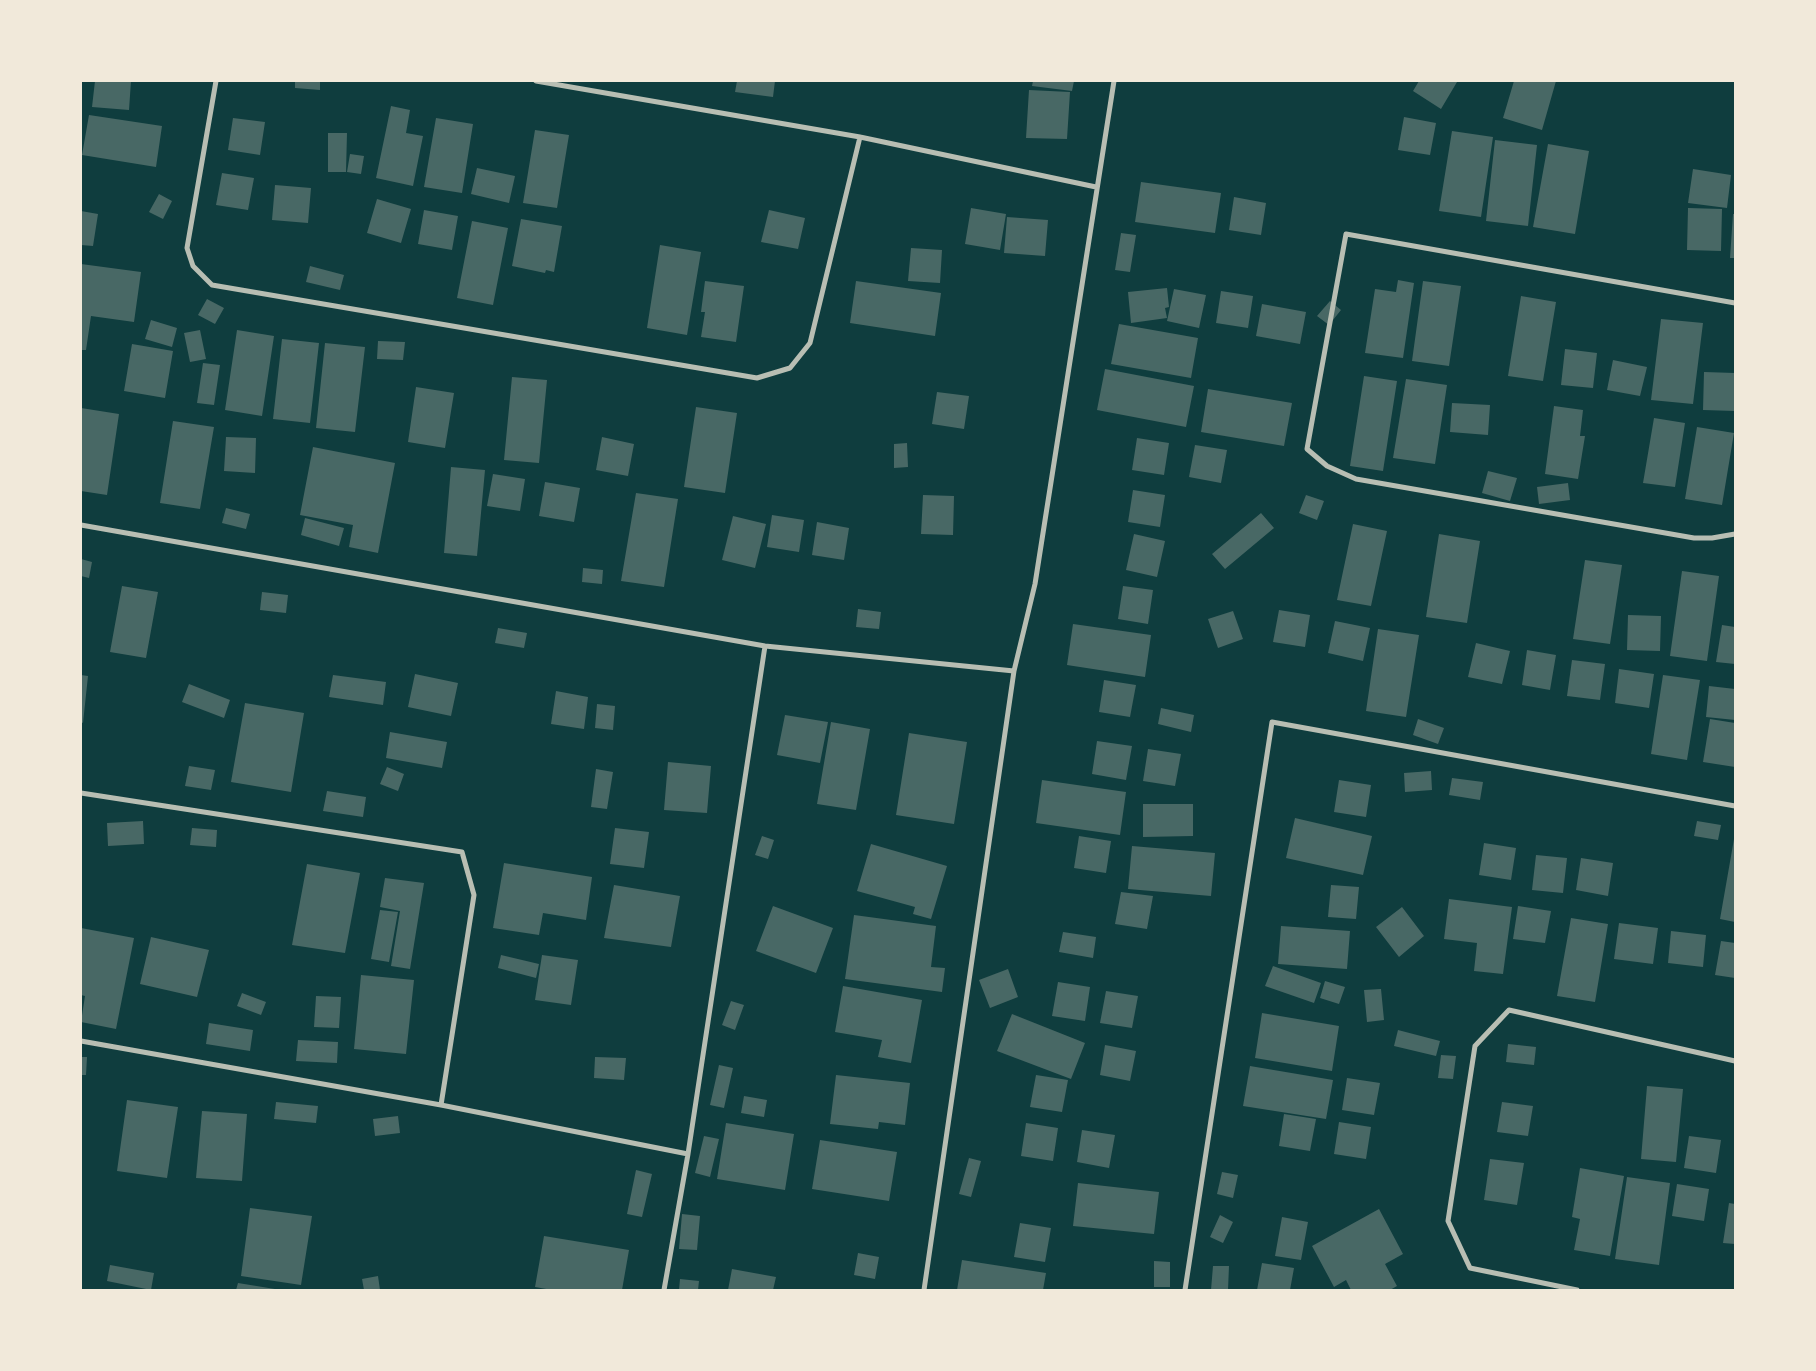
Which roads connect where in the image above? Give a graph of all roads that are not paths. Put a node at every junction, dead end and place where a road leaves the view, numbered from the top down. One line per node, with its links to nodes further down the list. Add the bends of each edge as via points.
1 (216, 81): 4 (street, via 187,248 193,266 212,285 757,378 790,368 810,343)
2 (536, 81): 4 (street)
3 (1114, 81): 5 (street)
4 (860, 137): 5 (street)
5 (1096, 187): 10 (street, via 1034,584)
6 (1735, 303): 8 (street, via 1346,234 1307,449 1327,466 1356,479 1694,538)
7 (81, 525): 9 (street)
8 (1735, 534)
9 (765, 646): 10 (street); 16 (street)
10 (1014, 671): 18 (street)
11 (81, 793): 15 (street, via 462,852 474,895)
12 (1735, 806): 19 (street, via 1272,722)
13 (81, 1041): 15 (street)
14 (1735, 1061): 20 (street, via 1509,1010 1475,1046 1448,1221 1470,1268)
15 (441, 1105): 16 (street)
16 (688, 1154): 17 (street)
17 (664, 1290)
18 (924, 1290)
19 (1186, 1290)
20 (1577, 1290)

